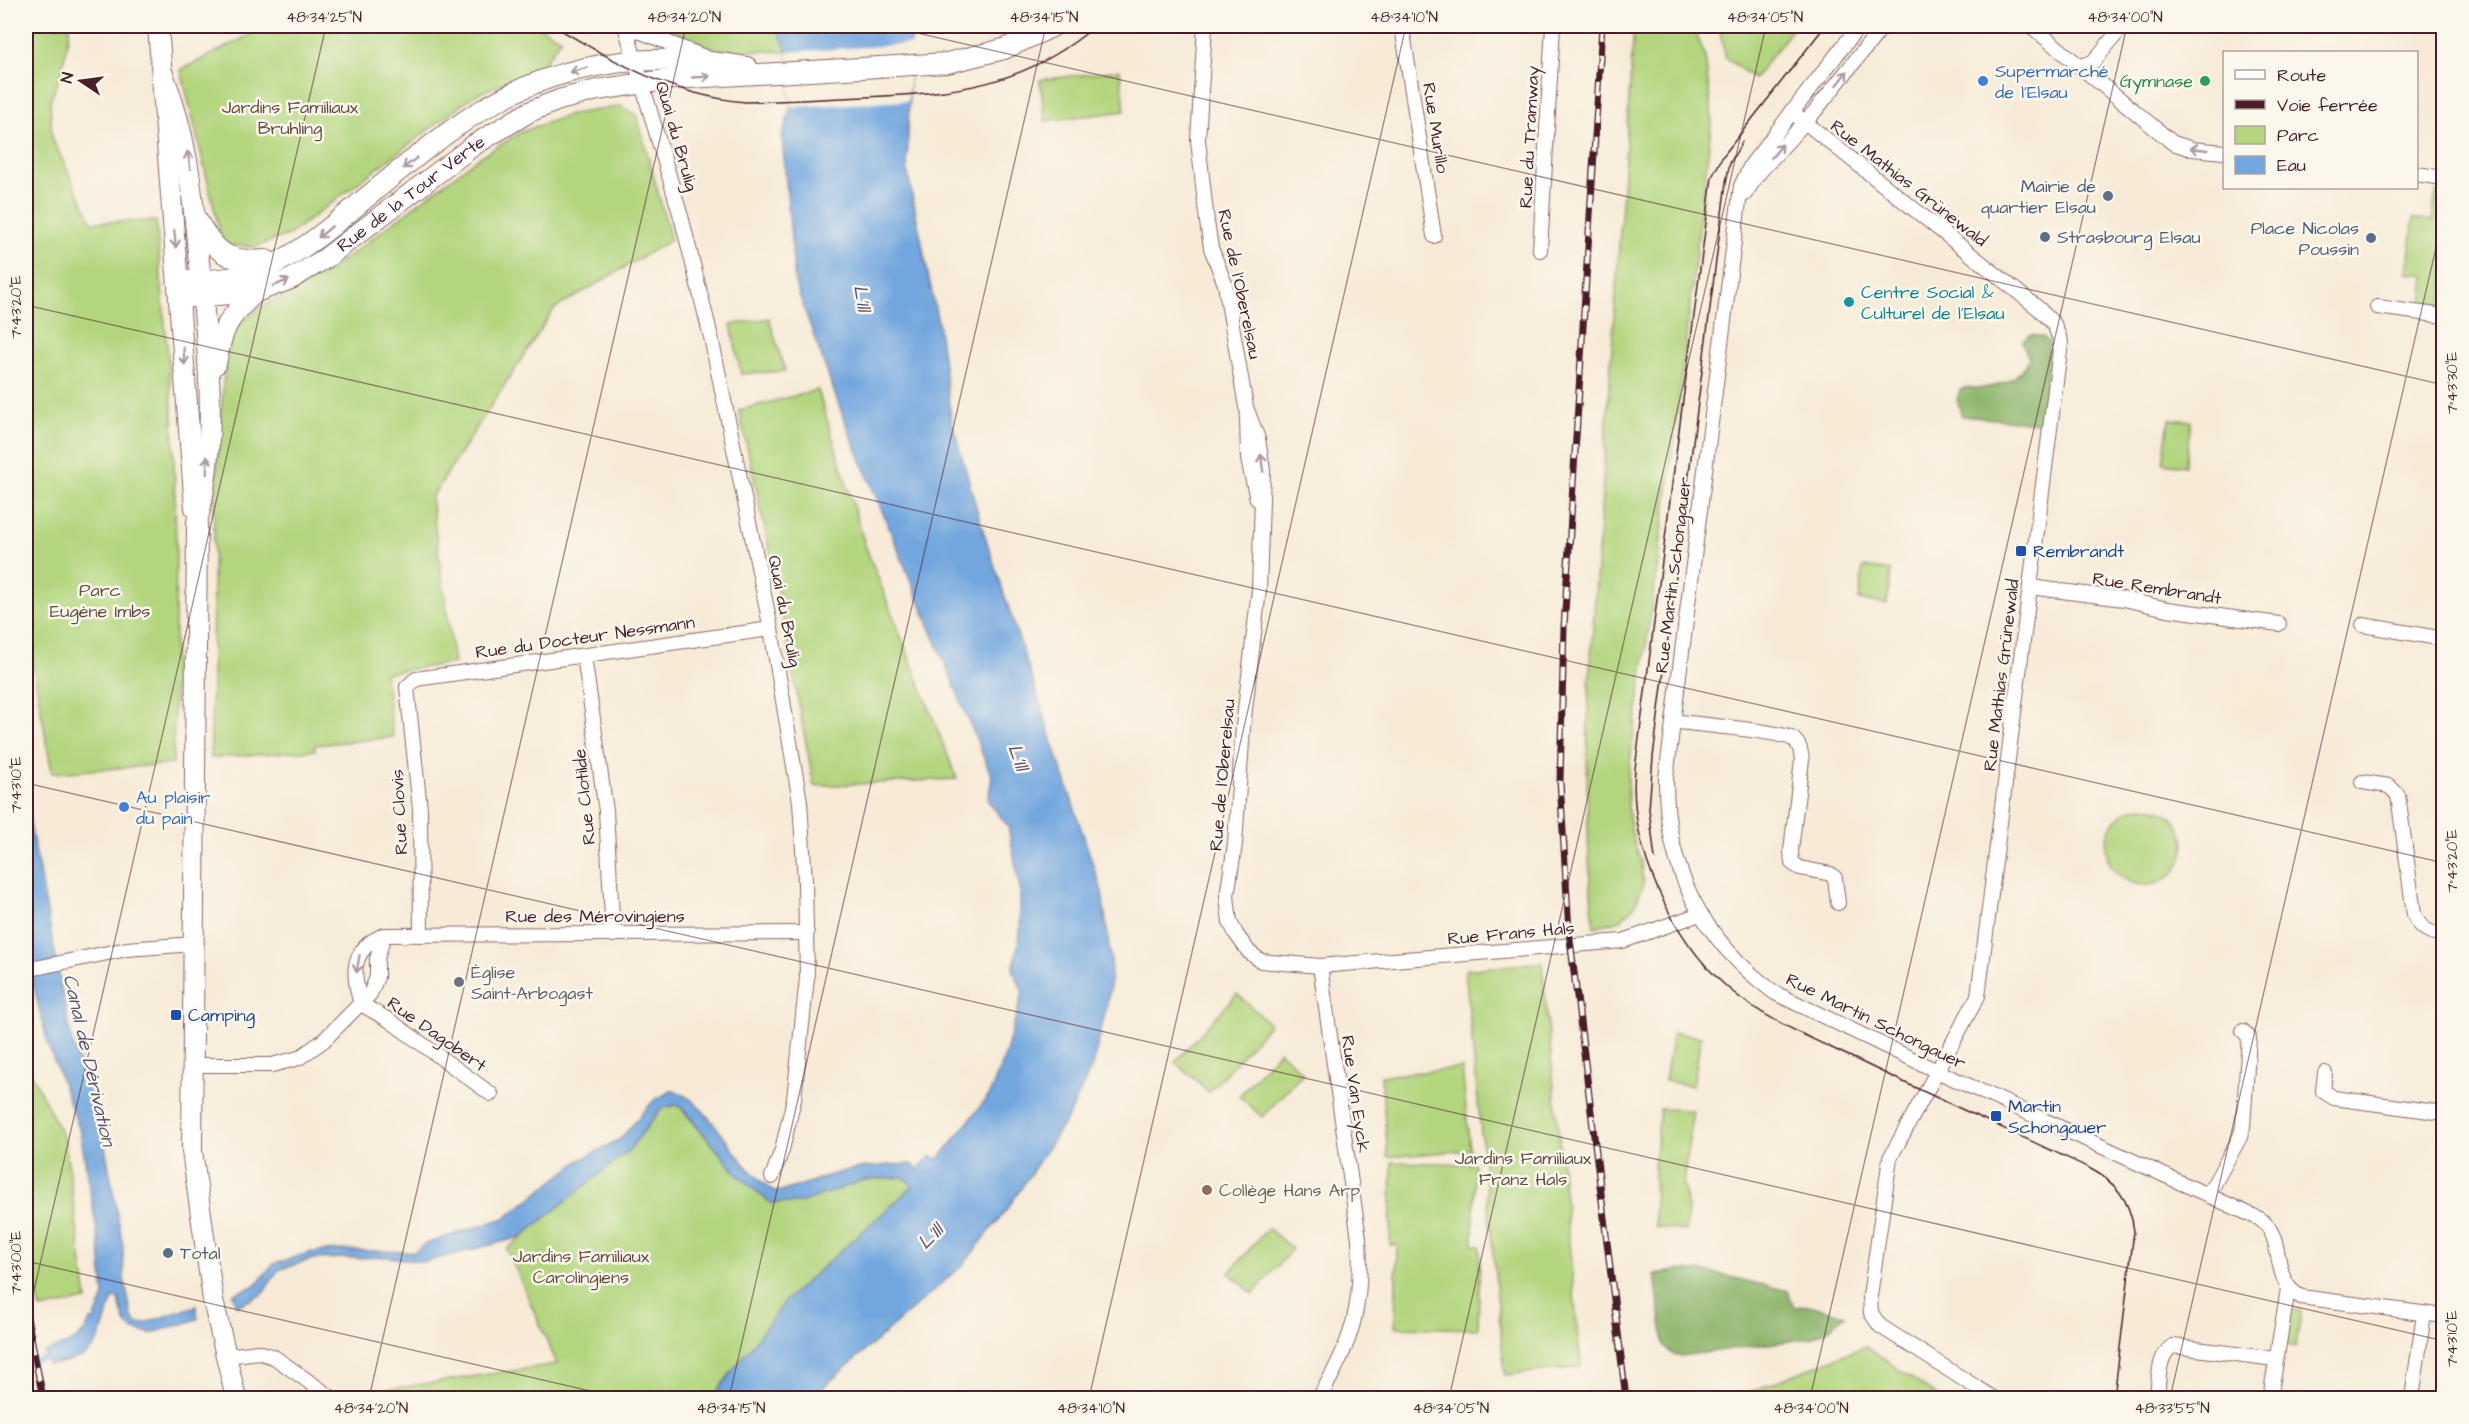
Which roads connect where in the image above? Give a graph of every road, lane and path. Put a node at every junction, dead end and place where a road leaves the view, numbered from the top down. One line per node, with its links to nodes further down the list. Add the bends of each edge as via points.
1 (158, 26): 17 (main road)
2 (625, 26): 13 (street, Quai du Brulig); 14 (street)
3 (1035, 26): 12 (main road)
4 (1054, 26): 12 (main road)
5 (1205, 26): 53 (street, Rue de l'Oberelsau, via 1199,159 1209,241 1225,284 1246,407 1248,459 1261,521 1259,590 1227,910 1236,934 1254,957 1275,964)
6 (1402, 26): 26 (street, Rue Murillo)
7 (1553, 26): 27 (street, Rue du Tramway)
8 (1859, 26): 19 (street, Rue Martin Schongauer)
9 (1883, 26): 20 (street, Rue Martin Schongauer, one-way to 9)
10 (2031, 26): 15 (street)
11 (2123, 26): 15 (street, via 2093,62)
12 (984, 55): 16 (main road, via 947,63)
13 (636, 61): 14 (main road, Rue de la Tour Verte, via 675,58); 18 (street, Quai du Brulig); 28 (main road, Rue de la Tour Verte, one-way to 28, via 592,66 535,83 499,99 457,127 313,242)
14 (722, 63): 16 (main road, Rue de la Tour Verte)
15 (2081, 66): 21 (street, one-way to 15, via 2173,143)
16 (782, 73): 18 (main road, Rue de la Tour Verte, one-way to 16)
17 (163, 74): 24 (main road, one-way to 17, via 185,141); 30 (main road, one-way to 30)
18 (643, 83): 31 (main road, Rue de la Tour Verte, one-way to 18, via 308,269 474,145 529,112 597,90); 39 (street, Quai du Brulig, via 711,337)
19 (1791, 111): 20 (street, Rue Mathias Grünewald); 25 (street, Rue Martin Schongauer, via 1745,175)
20 (1805, 123): 25 (street, Rue Martin Schongauer, one-way to 20, via 1749,187); 36 (street, Rue Mathias Grünewald, via 2038,308 2059,334 2061,355)
21 (2223, 152)
22 (2418, 174): 23 (street)
23 (2444, 177)
24 (196, 218): 28 (main road, via 212,244 231,259); 29 (main road)
25 (1737, 218): 43 (street, Rue Martin Schongauer)
26 (1434, 236)
27 (1540, 250)
28 (284, 259): 29 (main road, Rue de la Tour Verte, via 262,270)
29 (202, 288): 30 (main road, Rue de la Tour Verte); 31 (main road, Rue de la Tour Verte); 34 (main road)
30 (179, 289): 35 (main road, one-way to 35)
31 (255, 292): 34 (main road, via 224,328)
32 (2377, 307): 33 (street)
33 (2444, 316)
34 (209, 403): 35 (main road, one-way to 34, via 206,487)
35 (197, 522): 52 (main road)
36 (2030, 588): 37 (street, Rue Rembrandt); 58 (street, Rue Mathias Grünewald, via 1978,996)
37 (2279, 624)
38 (2363, 625): 40 (street)
39 (771, 629): 41 (street, Rue du Docteur Nessmann); 47 (street, Quai du Brulig, via 800,802)
40 (2444, 639)
41 (584, 656): 42 (street, Rue du Docteur Nessmann, via 416,679); 48 (street, Rue Clotilde, via 606,811)
42 (406, 687): 50 (street, Rue Clovis, via 420,809)
43 (1673, 721): 45 (street, via 1777,735 1799,745 1802,760 1792,863 1835,878); 46 (street, Rue Martin Schongauer, via 1666,778 1667,814 1683,880)
44 (2362, 782): 51 (street, via 2389,786 2398,795 2414,914 2426,931)
45 (1838, 903)
46 (1700, 914): 53 (street, Rue Frans Hals, via 1623,941); 58 (street, Rue Martin Schongauer, via 1735,960 1775,993)
47 (807, 933): 48 (street, Rue des Mérovingiens); 62 (street, Quai du Brulig, via 803,1028 794,1099 783,1150)
48 (613, 934): 50 (street, Rue des Mérovingiens)
49 (384, 935): 50 (street, Rue des Mérovingiens); 55 (street, via 374,986); 55 (street, one-way to 55, via 360,952 356,985)
50 (421, 935)
51 (2444, 935)
52 (194, 944): 54 (street, via 136,948); 57 (main road)
53 (1320, 966): 71 (street, Rue Van Eyck, via 1361,1274 1351,1334)
54 (26, 970)
55 (361, 1004): 57 (street, via 323,1041 287,1063); 60 (street, Rue Dagobert)
56 (2243, 1031): 63 (street, via 2249,1037 2249,1053 2240,1137)
57 (193, 1065): 67 (main road, via 194,1161 213,1300)
58 (1939, 1072): 63 (street, Rue Martin Schongauer); 72 (street, Rue Mathias Grünewald, via 1890,1158 1869,1307 1880,1326)
59 (2325, 1073): 61 (street, via 2324,1091 2334,1098)
60 (491, 1094)
61 (2444, 1113)
62 (772, 1177)
63 (2208, 1195): 64 (street, Rue Martin Schongauer, via 2267,1224)
64 (2288, 1289): 65 (street, via 2301,1297); 68 (street)
65 (2424, 1314): 66 (street); 75 (street)
66 (2444, 1316)
67 (227, 1356): 69 (main road); 70 (street, via 258,1352 274,1358)
68 (2275, 1359): 73 (street, via 2182,1345 2166,1349); 74 (street)
69 (236, 1398)
70 (332, 1398)
71 (1319, 1398)
72 (1994, 1398)
73 (2157, 1398)
74 (2270, 1398)
75 (2412, 1398)

